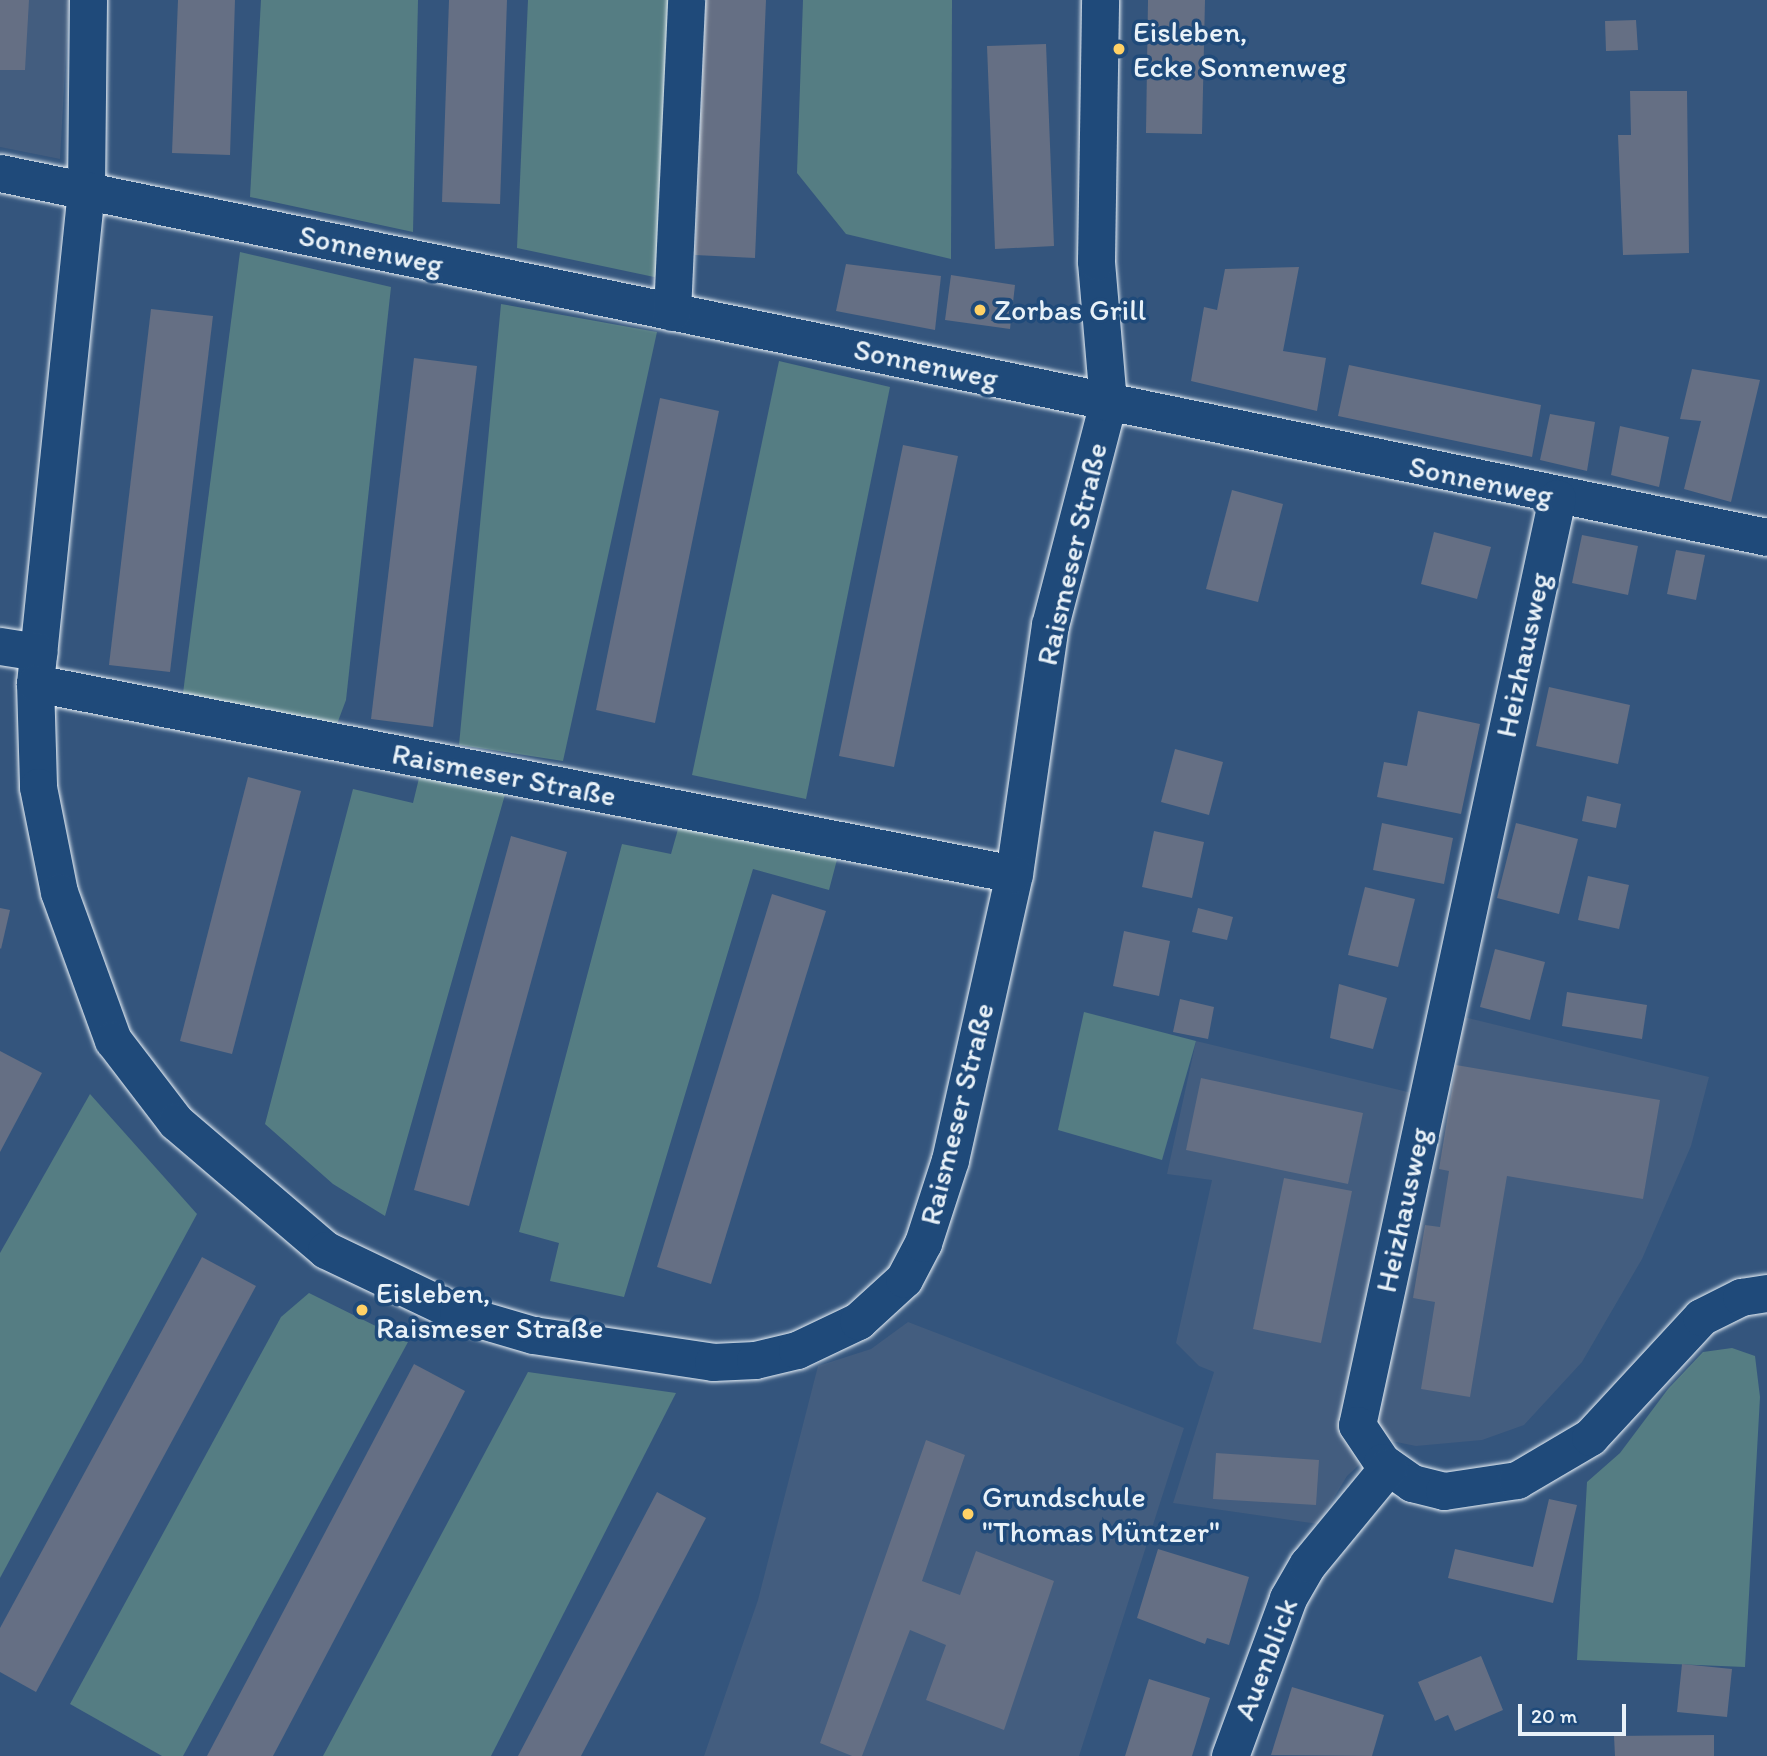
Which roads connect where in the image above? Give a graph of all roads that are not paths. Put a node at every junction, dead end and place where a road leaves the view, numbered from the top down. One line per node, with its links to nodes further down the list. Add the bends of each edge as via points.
1 (88, 0): 5 (street)
2 (686, 0): 6 (street)
3 (1100, 0): 7 (street, Raismeser Straße, via 1096,261)
4 (0, 173): 5 (street, Sonnenweg)
5 (86, 190): 6 (street, Sonnenweg); 11 (street)
6 (672, 312): 7 (street, Sonnenweg)
7 (1108, 402): 8 (street, Sonnenweg); 12 (street, Raismeser Straße, via 1050,625)
8 (1557, 498): 9 (street, Sonnenweg); 14 (street, Heizhausweg, via 1357,1425)
9 (1767, 537)
10 (0, 646): 11 (street, Raismeser Straße)
11 (37, 667): 12 (street, Raismeser Straße); 12 (street, Raismeser Straße, via 38,787 59,892 122,1051 176,1122 326,1250 458,1313 533,1335 713,1362 755,1360 797,1350 858,1321 904,1279 923,1242 950,1160)
12 (1014, 874)
13 (1767, 1293): 14 (street, Heizhausweg, via 1741,1297 1701,1317 1590,1437 1517,1480 1444,1491 1412,1483)
14 (1388, 1466): 15 (street, Auenblick, via 1308,1564 1287,1598)
15 (1230, 1756)

